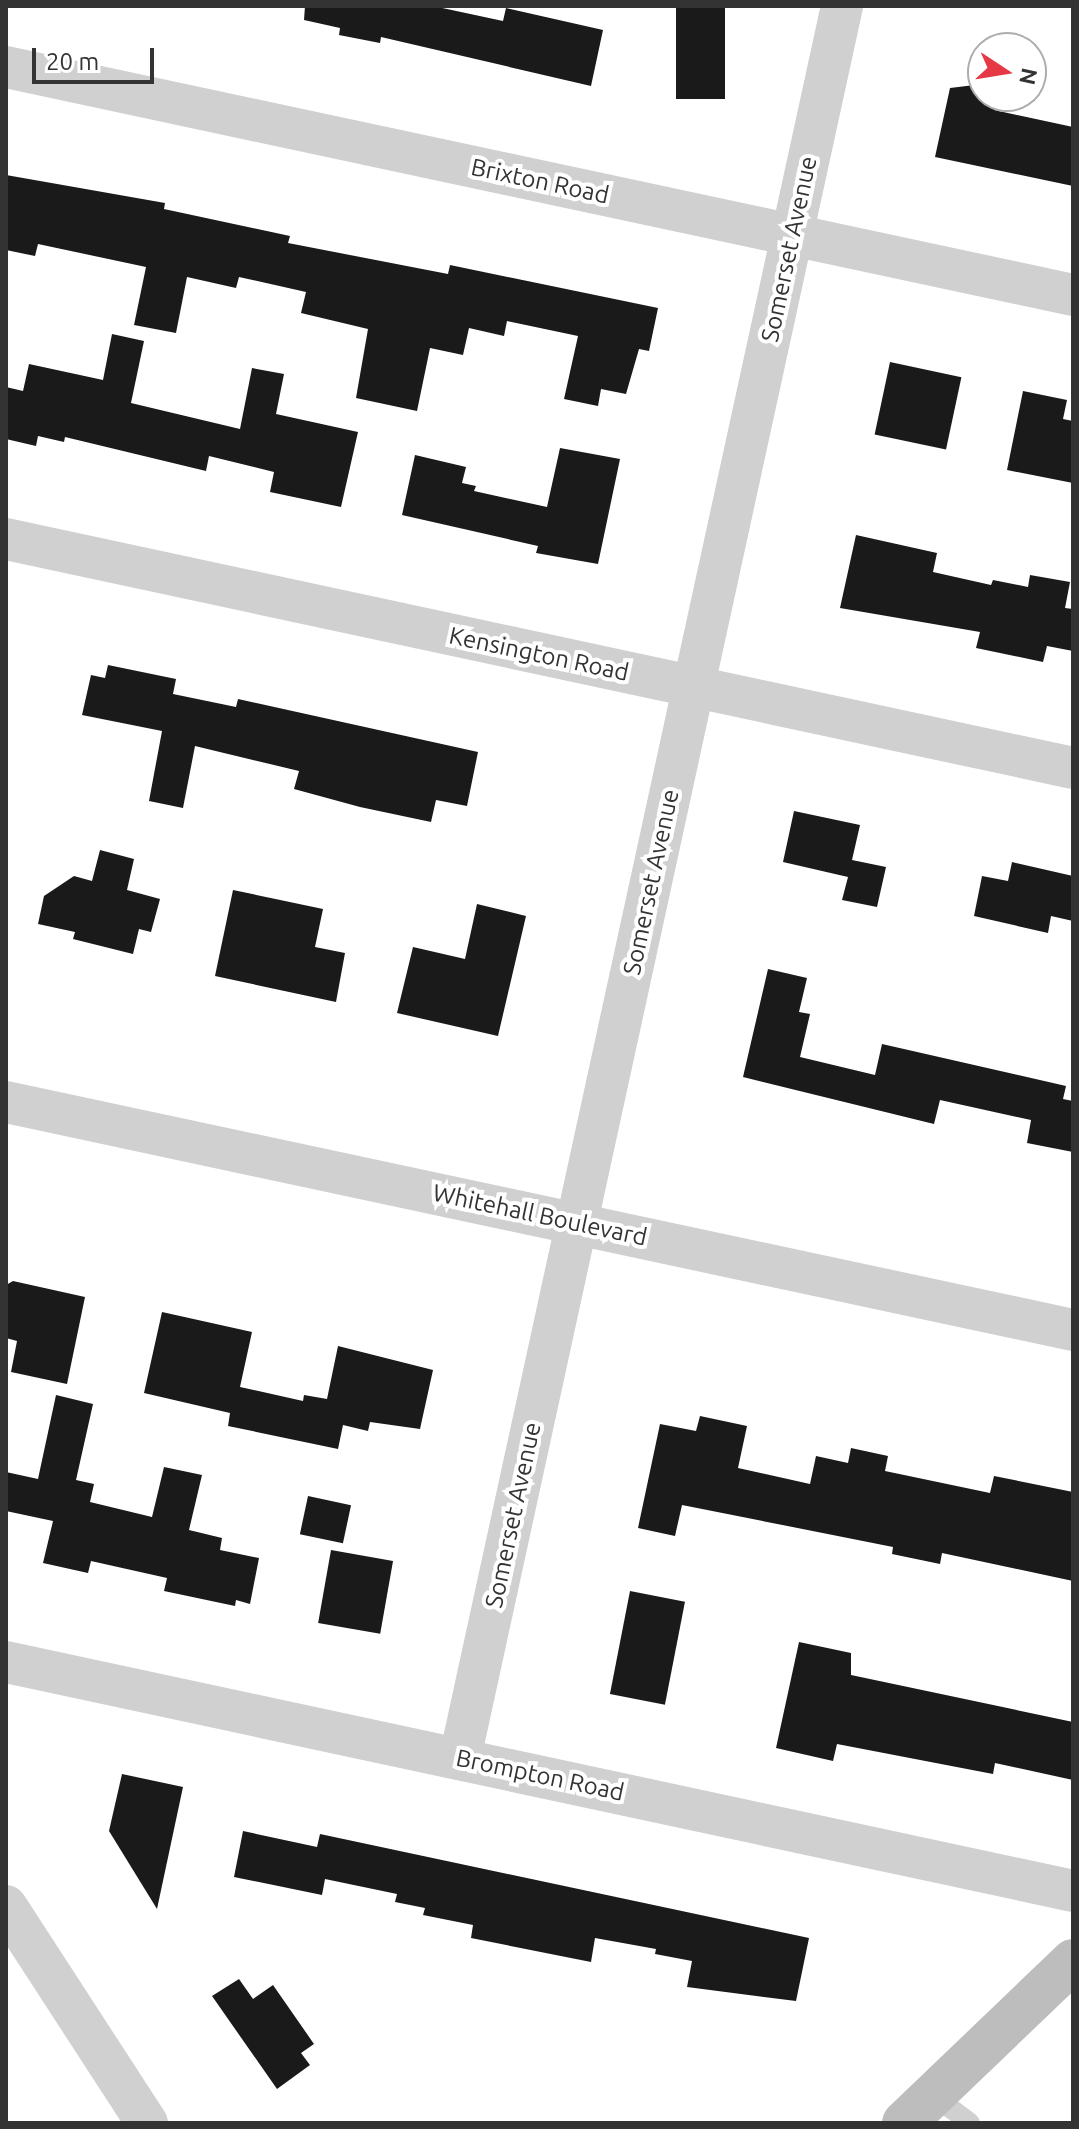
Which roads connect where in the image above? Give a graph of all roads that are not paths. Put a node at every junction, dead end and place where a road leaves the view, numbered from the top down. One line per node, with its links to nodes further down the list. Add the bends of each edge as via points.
1 (842, 6): 3 (street, Somerset Avenue)
2 (6, 67): 3 (street, Brixton Road)
3 (792, 235): 4 (street, Brixton Road); 6 (street, Somerset Avenue)
4 (1073, 295)
5 (6, 539): 6 (street, Kensington Road)
6 (694, 687): 7 (street, Kensington Road); 9 (street, Somerset Avenue)
7 (1073, 768)
8 (6, 1102): 9 (street, Whitehall Boulevard)
9 (577, 1223): 10 (street, Whitehall Boulevard); 12 (street, Somerset Avenue)
10 (1073, 1330)
11 (6, 1662): 12 (street, Brompton Road)
12 (460, 1758): 13 (street, Brompton Road)
13 (1073, 1891)
14 (6, 1906): 17 (street)
15 (1073, 1961): 16 (street)
16 (919, 2109): 18 (lane)
17 (147, 2123)
18 (970, 2123)

